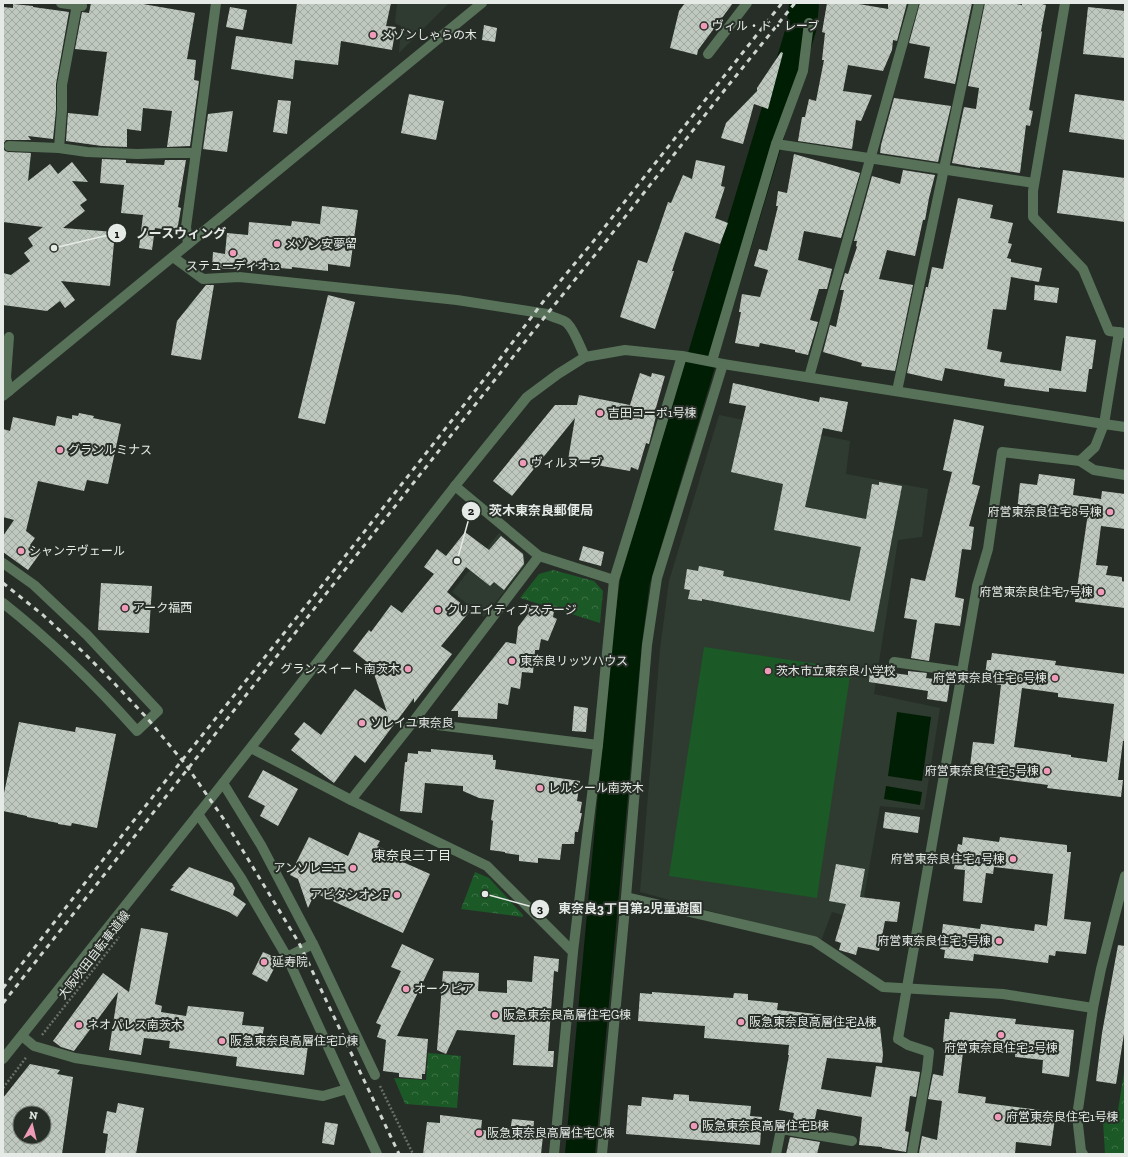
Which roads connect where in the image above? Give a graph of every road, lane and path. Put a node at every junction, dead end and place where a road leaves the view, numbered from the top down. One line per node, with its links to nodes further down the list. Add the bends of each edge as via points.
1 (61, 3): 8 (street)
2 (216, 3): 14 (street)
3 (482, 3): 18 (street)
4 (747, 3): 10 (street)
5 (914, 3): 15 (street)
6 (979, 3): 16 (street)
7 (1066, 3): 17 (street)
8 (80, 4): 13 (street, via 62,85)
9 (809, 23): 11 (street, via 803,70)
10 (708, 54)
11 (776, 144): 15 (street); 25 (street)
12 (8, 146): 13 (street)
13 (59, 148): 14 (street, via 87,152)
14 (196, 154): 18 (street, via 186,226)
15 (870, 159): 16 (street); 27 (street)
16 (944, 170): 17 (street); 28 (street)
17 (1034, 183): 20 (street, via 1033,217 1083,269 1109,331)
18 (188, 244): 19 (street)
19 (173, 257): 24 (street, via 203,279 240,277 458,300 547,314 566,322); 29 (street)
20 (1122, 332): 30 (street)
21 (9, 337): 22 (street)
22 (5, 351): 29 (street)
23 (684, 356): 24 (street, via 625,350); 25 (street); 37 (street)
24 (585, 357): 34 (street, via 527,397)
25 (712, 361): 26 (street)
26 (723, 364): 27 (street); 48 (street, via 658,578 647,646)
27 (809, 378): 28 (street)
28 (898, 391): 30 (street)
29 (6, 394)
30 (1104, 424): 31 (street); 32 (street, via 1095,447)
31 (1125, 427)
32 (1080, 460): 33 (street, via 1094,470); 40 (street, via 1002,452 988,549 977,586)
33 (1125, 475)
34 (455, 486): 35 (street); 43 (street)
35 (539, 556): 37 (street); 41 (street)
36 (3, 563): 38 (street, via 34,585 87,635 158,711 137,730 74,665)
37 (614, 580): 42 (street)
38 (3, 603)
39 (894, 662): 40 (street)
40 (963, 672): 53 (street)
41 (413, 722): 42 (street); 45 (street)
42 (598, 745): 51 (street)
43 (251, 748): 44 (street); 45 (street)
44 (223, 783): 46 (street); 50 (street, via 261,845)
45 (351, 800): 51 (street, via 487,866)
46 (198, 814): 52 (street, via 241,878); 55 (street)
47 (1125, 876): 54 (street)
48 (626, 897): 53 (street, via 814,941 883,987); 65 (street)
49 (122, 934): 56 (path, 大阪吹田自転車道線)
50 (313, 944): 52 (street); 58 (street)
51 (573, 952): 64 (street)
52 (287, 957): 60 (street)
53 (907, 988): 54 (street, via 1003,994); 67 (street, via 898,1039 929,1052)
54 (1093, 1008): 68 (street, via 1078,1116)
55 (22, 1036): 56 (street); 57 (street)
56 (34, 1046): 59 (path, 大阪吹田自転車道線); 60 (street, via 75,1058 323,1096)
57 (3, 1059)
58 (375, 1075): 63 (path)
59 (3, 1088)
60 (347, 1089): 62 (street)
61 (852, 1141): 66 (street, via 780,1129)
62 (376, 1154)
63 (412, 1154)
64 (554, 1154)
65 (602, 1154)
66 (776, 1154)
67 (912, 1154)
68 (1083, 1154)

